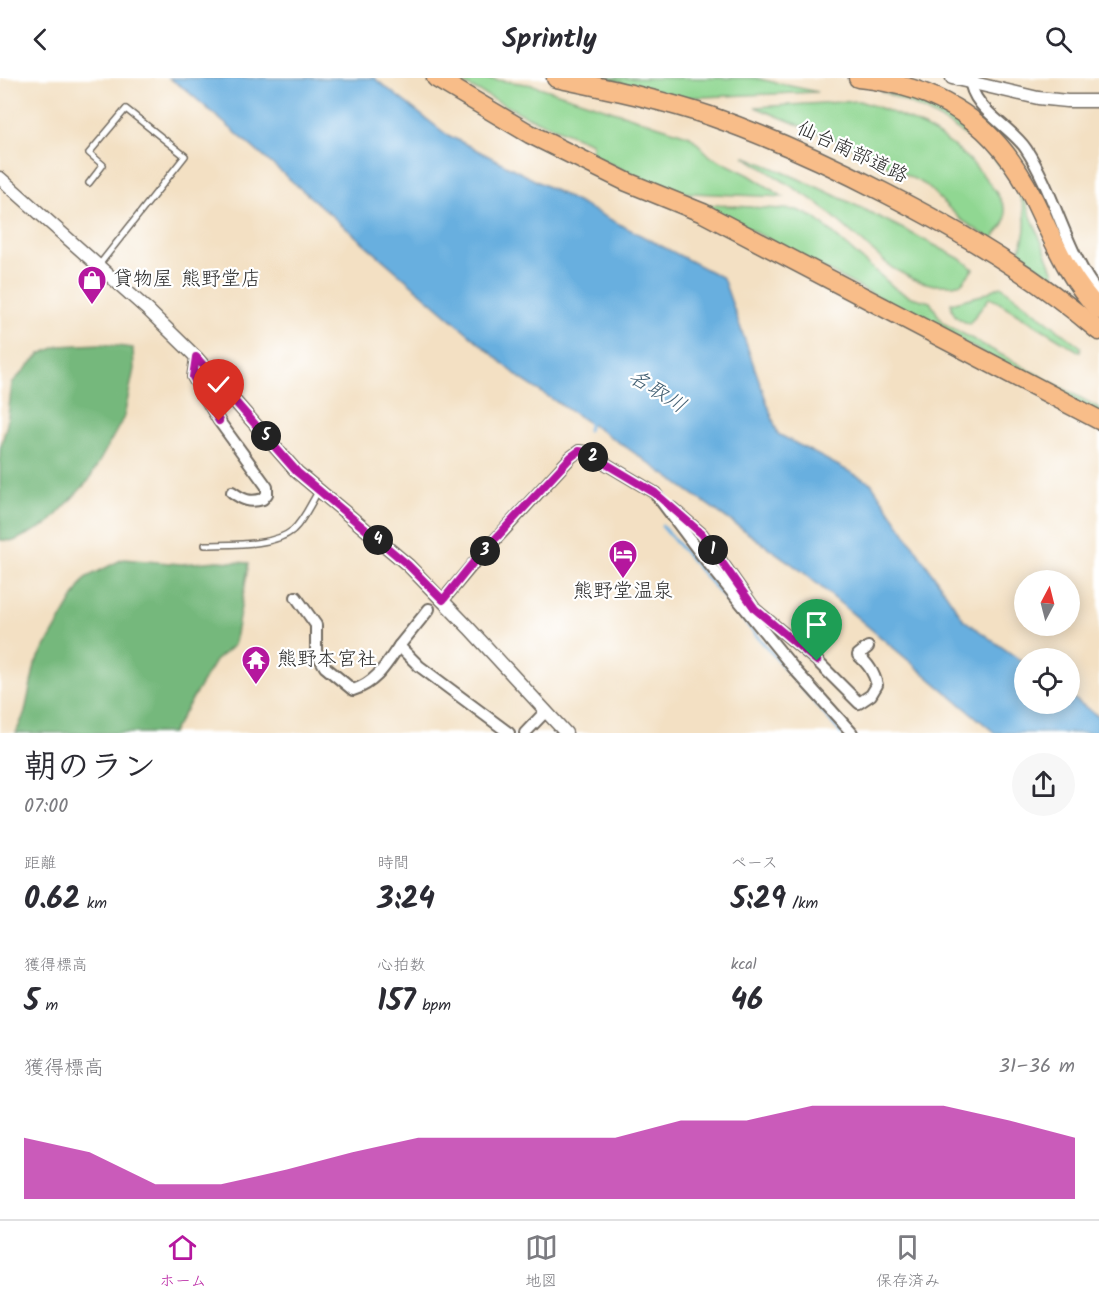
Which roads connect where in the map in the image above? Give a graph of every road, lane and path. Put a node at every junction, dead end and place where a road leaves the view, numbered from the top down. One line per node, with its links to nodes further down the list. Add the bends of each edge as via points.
1 (436, 78): 14 (highway, via 530,134 627,182 703,213)
2 (556, 78): 12 (highway, 仙台南部道路, via 710,116 846,172 995,254)
3 (858, 78): 11 (highway, via 924,92 985,129 1013,161 1073,281)
4 (952, 78): 5 (street)
5 (971, 80): 6 (street, via 1038,98); 10 (street, via 984,107 1025,148)
6 (1099, 101)
7 (0, 178): 9 (street)
8 (89, 183): 9 (lane, via 103,165 89,153 126,110 185,156)
9 (99, 265): 13 (street)
10 (1099, 294)
11 (1099, 310)
12 (1099, 331)
13 (196, 357): 15 (street, via 297,472); 16 (street, via 193,377 267,487 263,499 255,501 242,500)
14 (1099, 420)
15 (319, 490): 18 (lane, via 292,531 254,543); 20 (street)
16 (232, 492)
17 (657, 496): 20 (street, via 579,451); 23 (street, via 702,534 755,609 859,703 877,685 866,662 858,655); 28 (street, via 796,671)
18 (205, 545)
19 (296, 597): 22 (street, via 316,626 316,652 325,667 353,690 380,674)
20 (443, 600): 24 (street)
21 (429, 609): 22 (street)
22 (399, 646): 25 (street, via 419,666)
23 (868, 647)
24 (546, 711): 26 (street); 27 (street)
25 (509, 733)
26 (525, 733)
27 (566, 733)
28 (852, 733)

